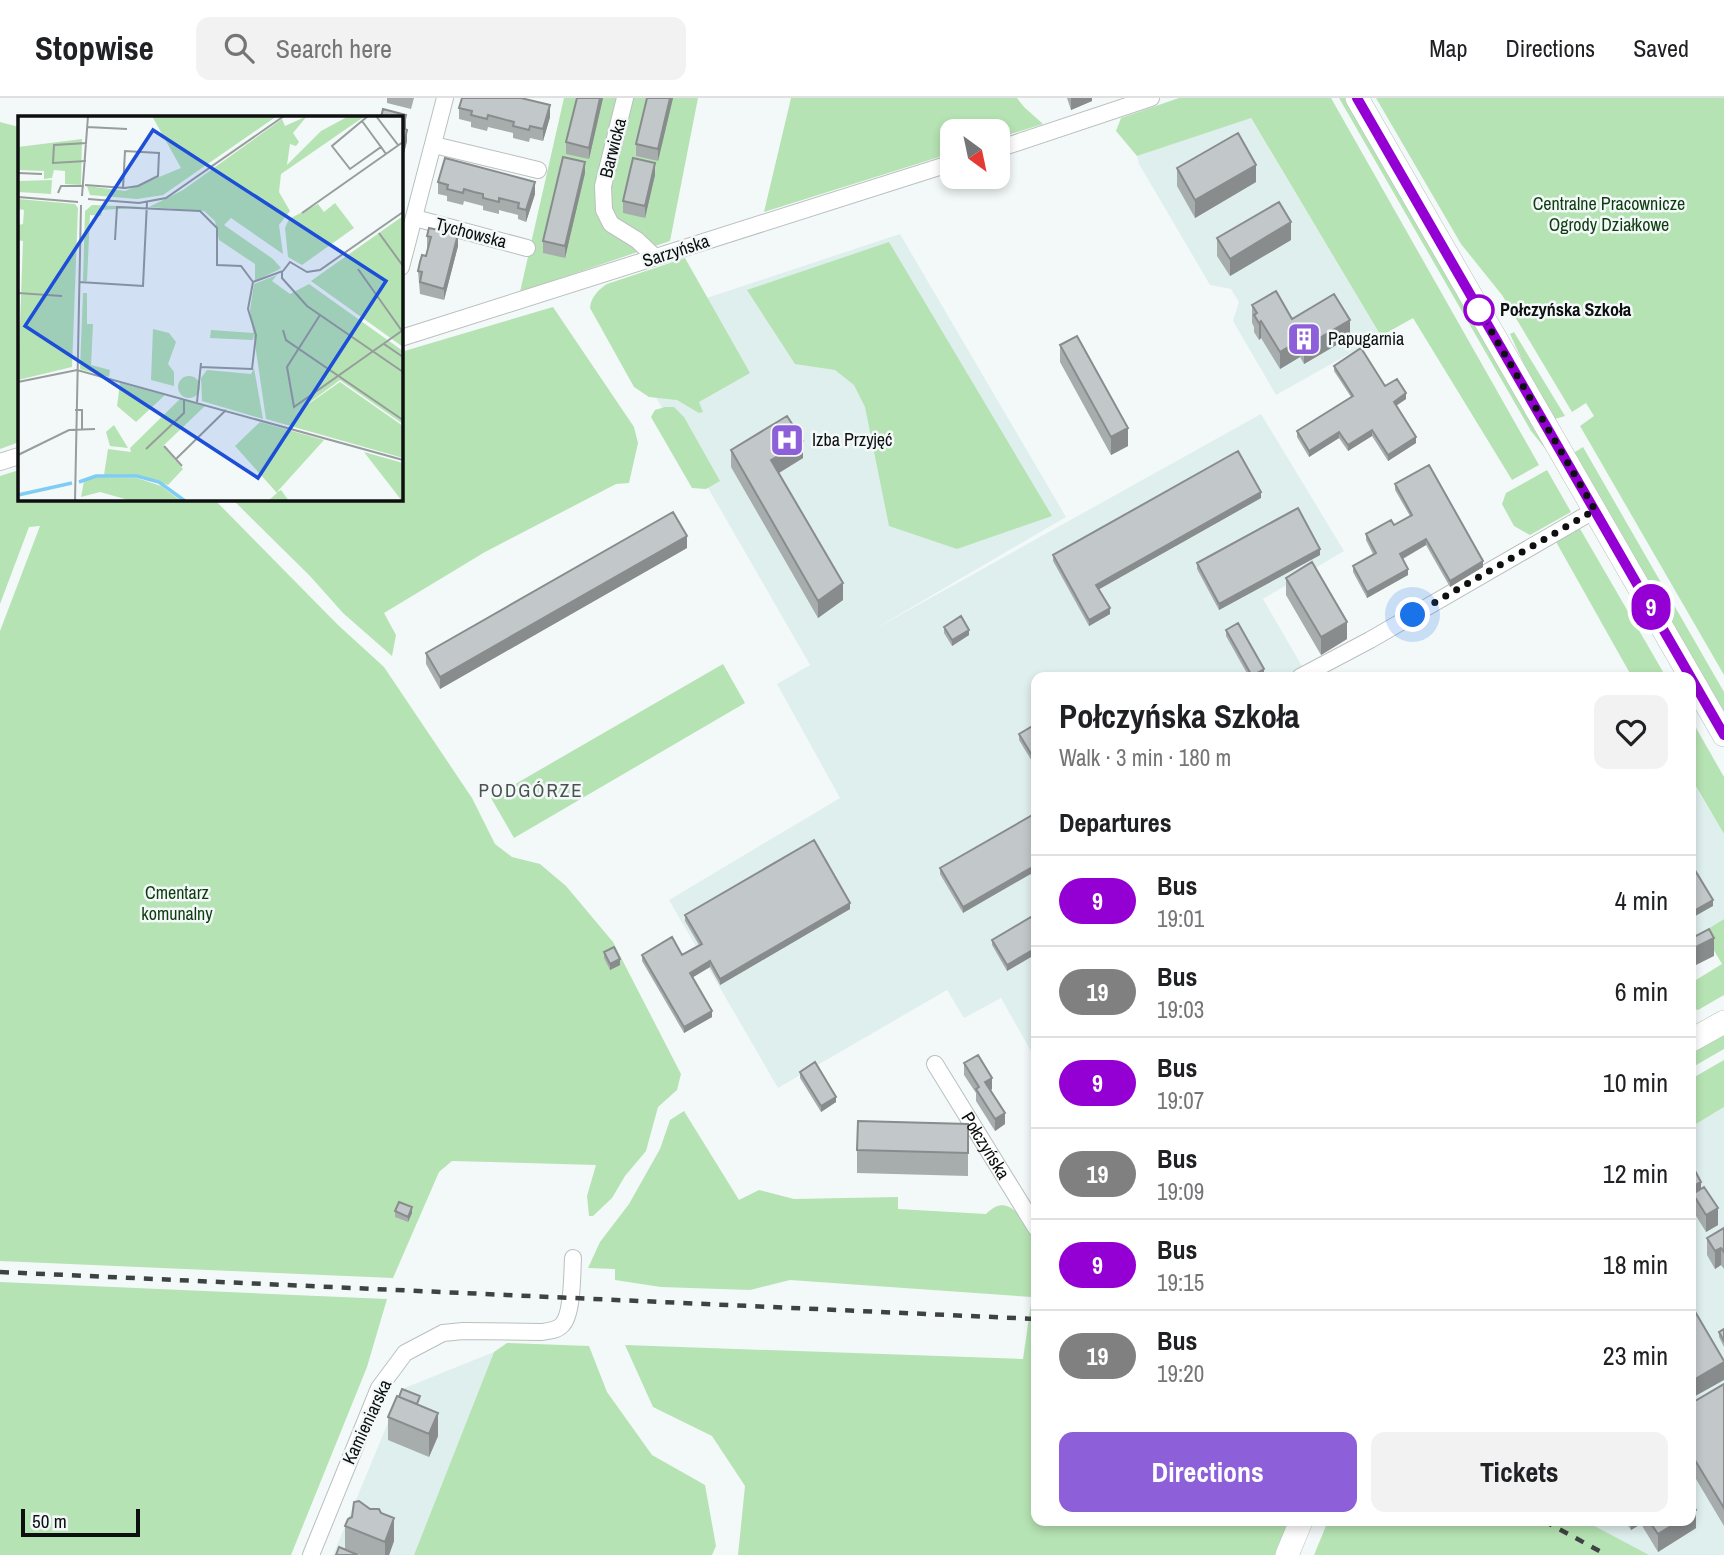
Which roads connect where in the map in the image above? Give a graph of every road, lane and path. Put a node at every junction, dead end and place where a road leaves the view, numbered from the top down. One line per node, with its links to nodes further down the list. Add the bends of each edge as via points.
1 (445, 98): 5 (street, Tychowska)
2 (625, 98): 11 (street, Barwicka, via 603,186 604,210 611,224)
3 (1151, 98): 6 (street)
4 (1357, 98): 16 (main road)
5 (434, 145): 8 (street); 9 (street, Tychowska)
6 (1010, 145)
7 (940, 167): 11 (street, Sarzyńska)
8 (538, 170)
9 (415, 218): 10 (street, Tychowska); 12 (street, Tychowska)
10 (527, 248)
11 (655, 257): 13 (street, Sarzyńska)
12 (402, 264)
13 (402, 338)
14 (18, 456): 15 (street)
15 (0, 462)
16 (1595, 510): 17 (street); 18 (main road)
17 (1310, 672)
18 (1688, 672)
19 (1696, 686): 20 (main road)
20 (1724, 735)
21 (1724, 1022): 22 (main road)
22 (1696, 1038)
23 (935, 1064): 24 (street, Połczyńska)
24 (1031, 1220)
25 (573, 1258): 27 (street, Kamieniarska, via 570,1298 561,1326 541,1332 443,1333 405,1353 379,1388)
26 (1299, 1526): 28 (main road)
27 (311, 1555)
28 (1287, 1555)

